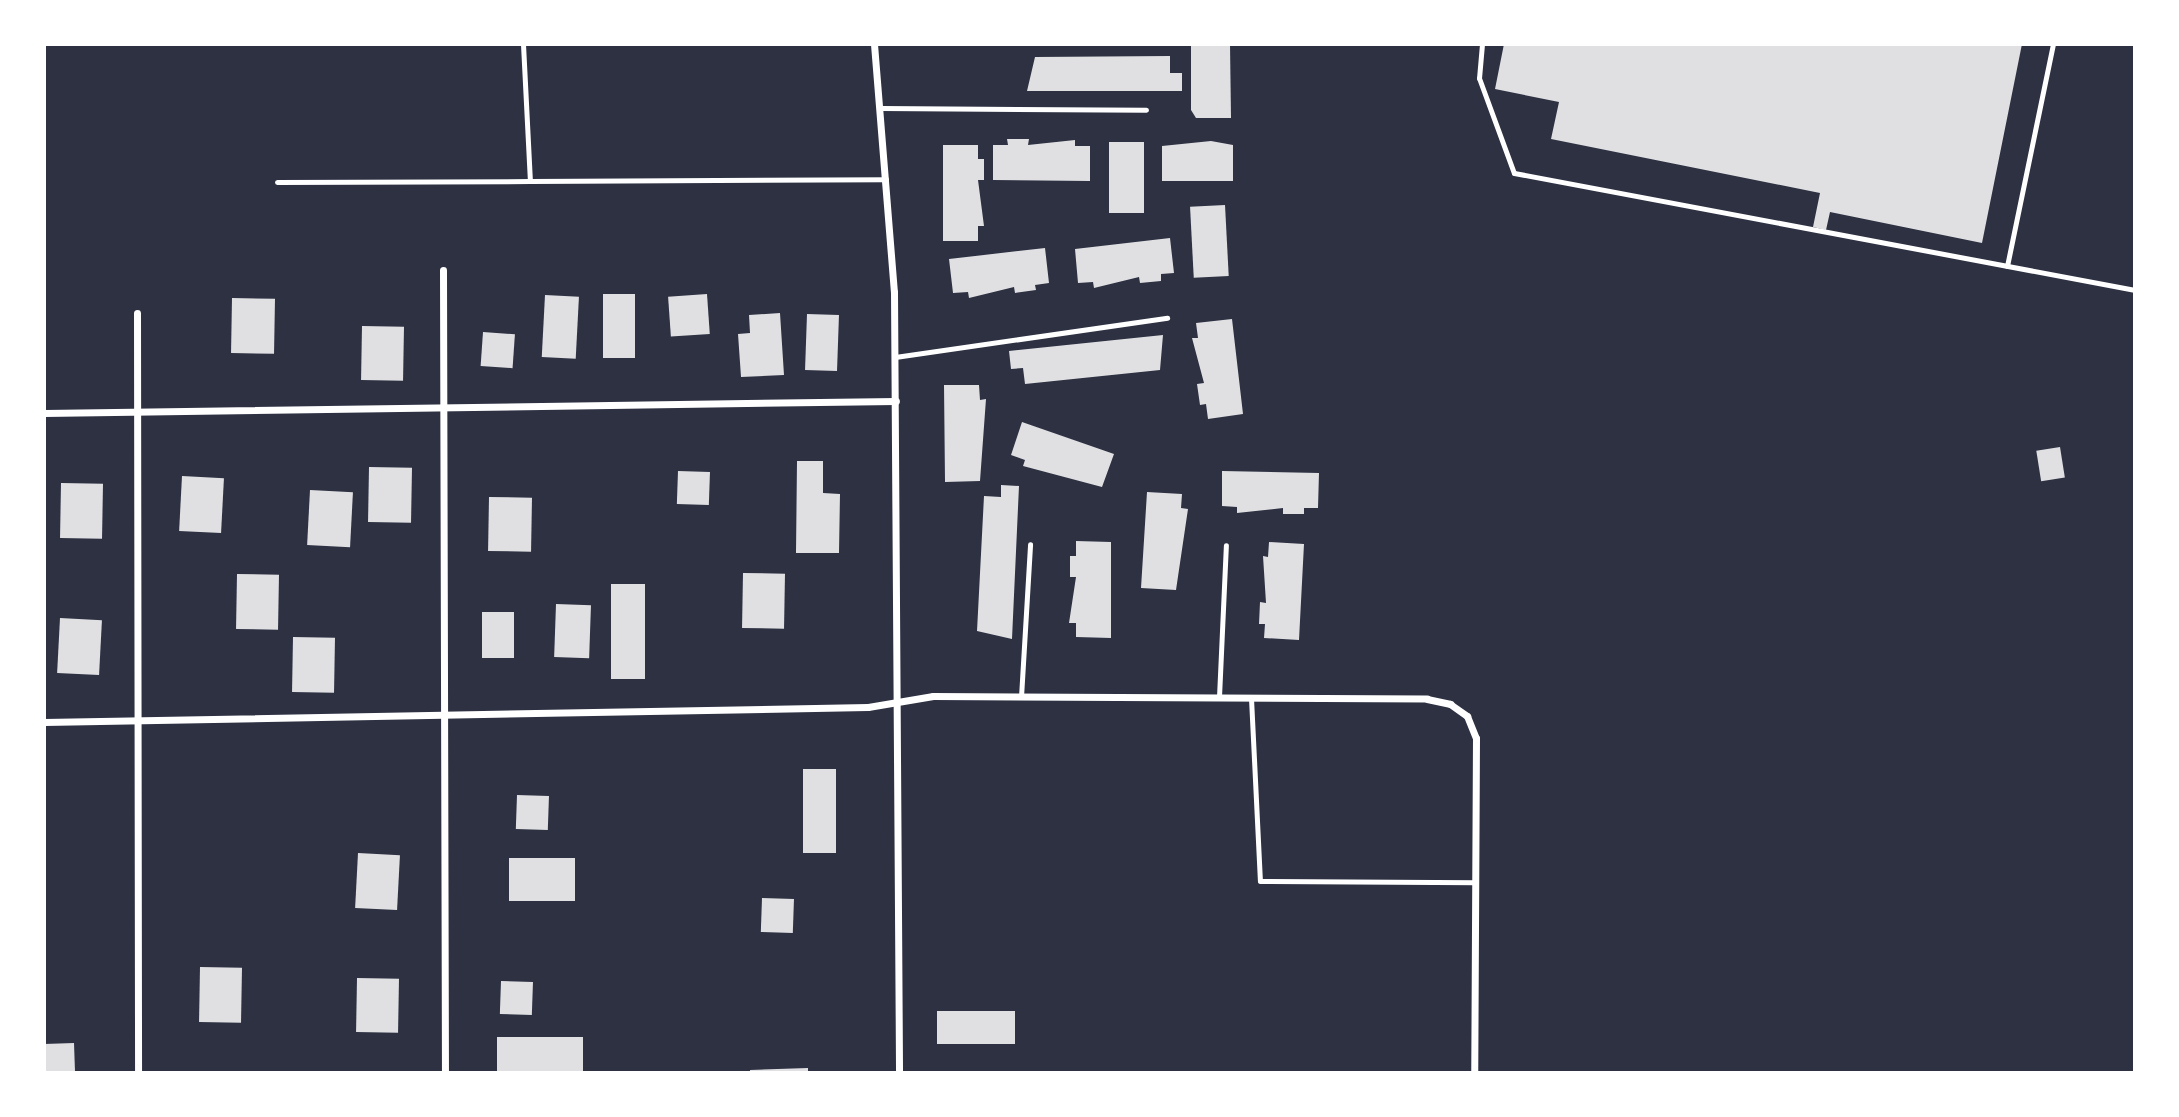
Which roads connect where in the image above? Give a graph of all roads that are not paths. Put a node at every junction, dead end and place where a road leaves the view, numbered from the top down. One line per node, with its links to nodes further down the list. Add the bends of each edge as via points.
1 (523, 44): 8 (lane)
2 (874, 44): 5 (street)
3 (1482, 44): 10 (lane, via 1479,78 1514,173)
4 (2053, 44): 10 (lane)
5 (881, 108): 6 (lane); 7 (street)
6 (1146, 110)
7 (887, 179): 8 (lane); 15 (street)
8 (530, 181): 9 (lane)
9 (276, 182)
10 (2007, 266): 12 (lane)
11 (443, 270): 17 (street)
12 (2135, 290)
13 (137, 313): 19 (street)
14 (1167, 318): 15 (lane)
15 (895, 357): 16 (street)
16 (896, 401): 17 (street); 25 (street)
17 (443, 408): 19 (street); 26 (street)
18 (44, 413): 19 (street)
19 (138, 413): 28 (street)
20 (1030, 544): 22 (lane)
21 (1226, 545): 23 (lane)
22 (1021, 696): 23 (street); 25 (street)
23 (1219, 698): 24 (street)
24 (1251, 698): 29 (street, via 1427,699 1467,716 1477,766); 29 (lane, via 1260,881)
25 (900, 701): 26 (street); 32 (street)
26 (443, 717): 28 (street); 31 (street)
27 (44, 722): 28 (street)
28 (138, 722): 30 (street)
29 (1476, 882): 33 (street)
30 (138, 1073)
31 (444, 1073)
32 (898, 1073)
33 (1474, 1073)

